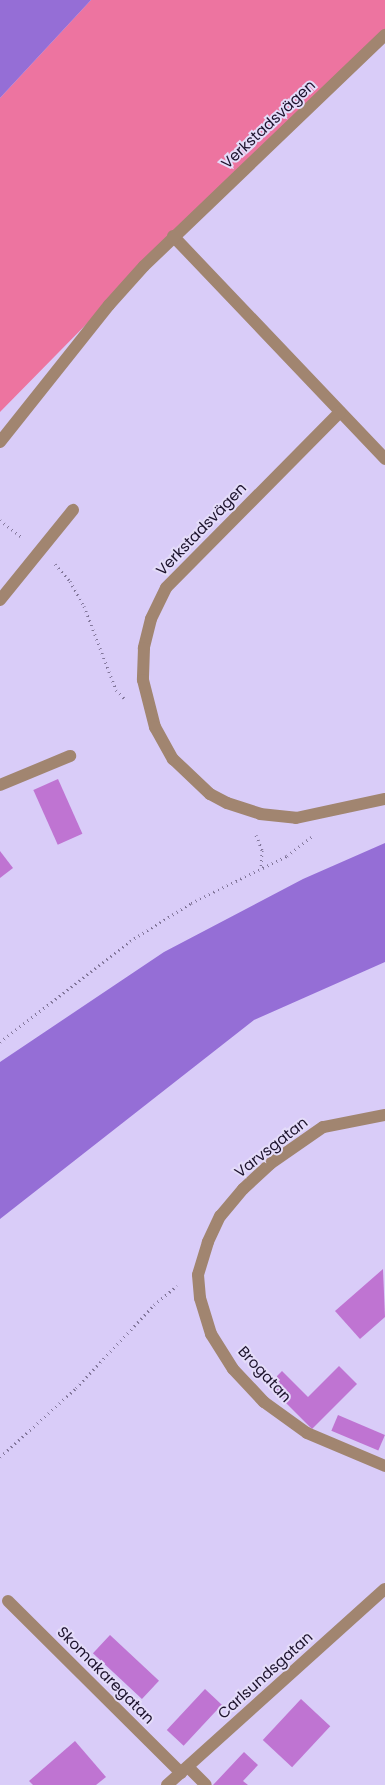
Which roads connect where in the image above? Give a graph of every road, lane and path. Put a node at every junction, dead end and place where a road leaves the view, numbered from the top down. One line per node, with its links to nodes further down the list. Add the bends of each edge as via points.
1 (385, 35): 2 (street, Verkstadsvägen)
2 (173, 236): 3 (street); 4 (street, Verkstadsvägen, via 108,305)
3 (340, 412): 5 (street); 10 (street, Verkstadsvägen, via 166,588 151,619 144,648 143,680)
4 (0, 442)
5 (385, 458)
6 (73, 510): 8 (street)
7 (0, 520): 8 (path)
8 (39, 551): 9 (street); 10 (path, via 70,581 84,606 116,690 132,707)
9 (0, 600)
10 (149, 712): 14 (street, Verkstadsvägen, via 162,743 186,774 210,794)
11 (70, 756): 12 (street)
12 (0, 785)
13 (385, 799): 15 (street, Verkstadsvägen)
14 (243, 810): 15 (street, Verkstadsvägen, via 296,818); 16 (path, via 262,850)
15 (328, 813): 16 (path, via 304,845)
16 (261, 868): 17 (path, via 191,903 130,941)
17 (0, 1042)
18 (385, 1115): 19 (street, Varvsgatan, via 323,1126 270,1164 220,1216)
19 (198, 1275): 20 (path, via 174,1288 154,1305 76,1388); 21 (street, Brogatan, via 200,1298 211,1334 233,1369 264,1402 307,1432)
20 (0, 1457)
21 (385, 1466)
22 (385, 1589): 24 (street, Carlsundsgatan)
23 (8, 1601): 24 (street, Skomakaregatan)
24 (185, 1770): 25 (street, Carlsundsgatan); 26 (street, Skomakaregatan)
25 (167, 1785)
26 (206, 1785)

